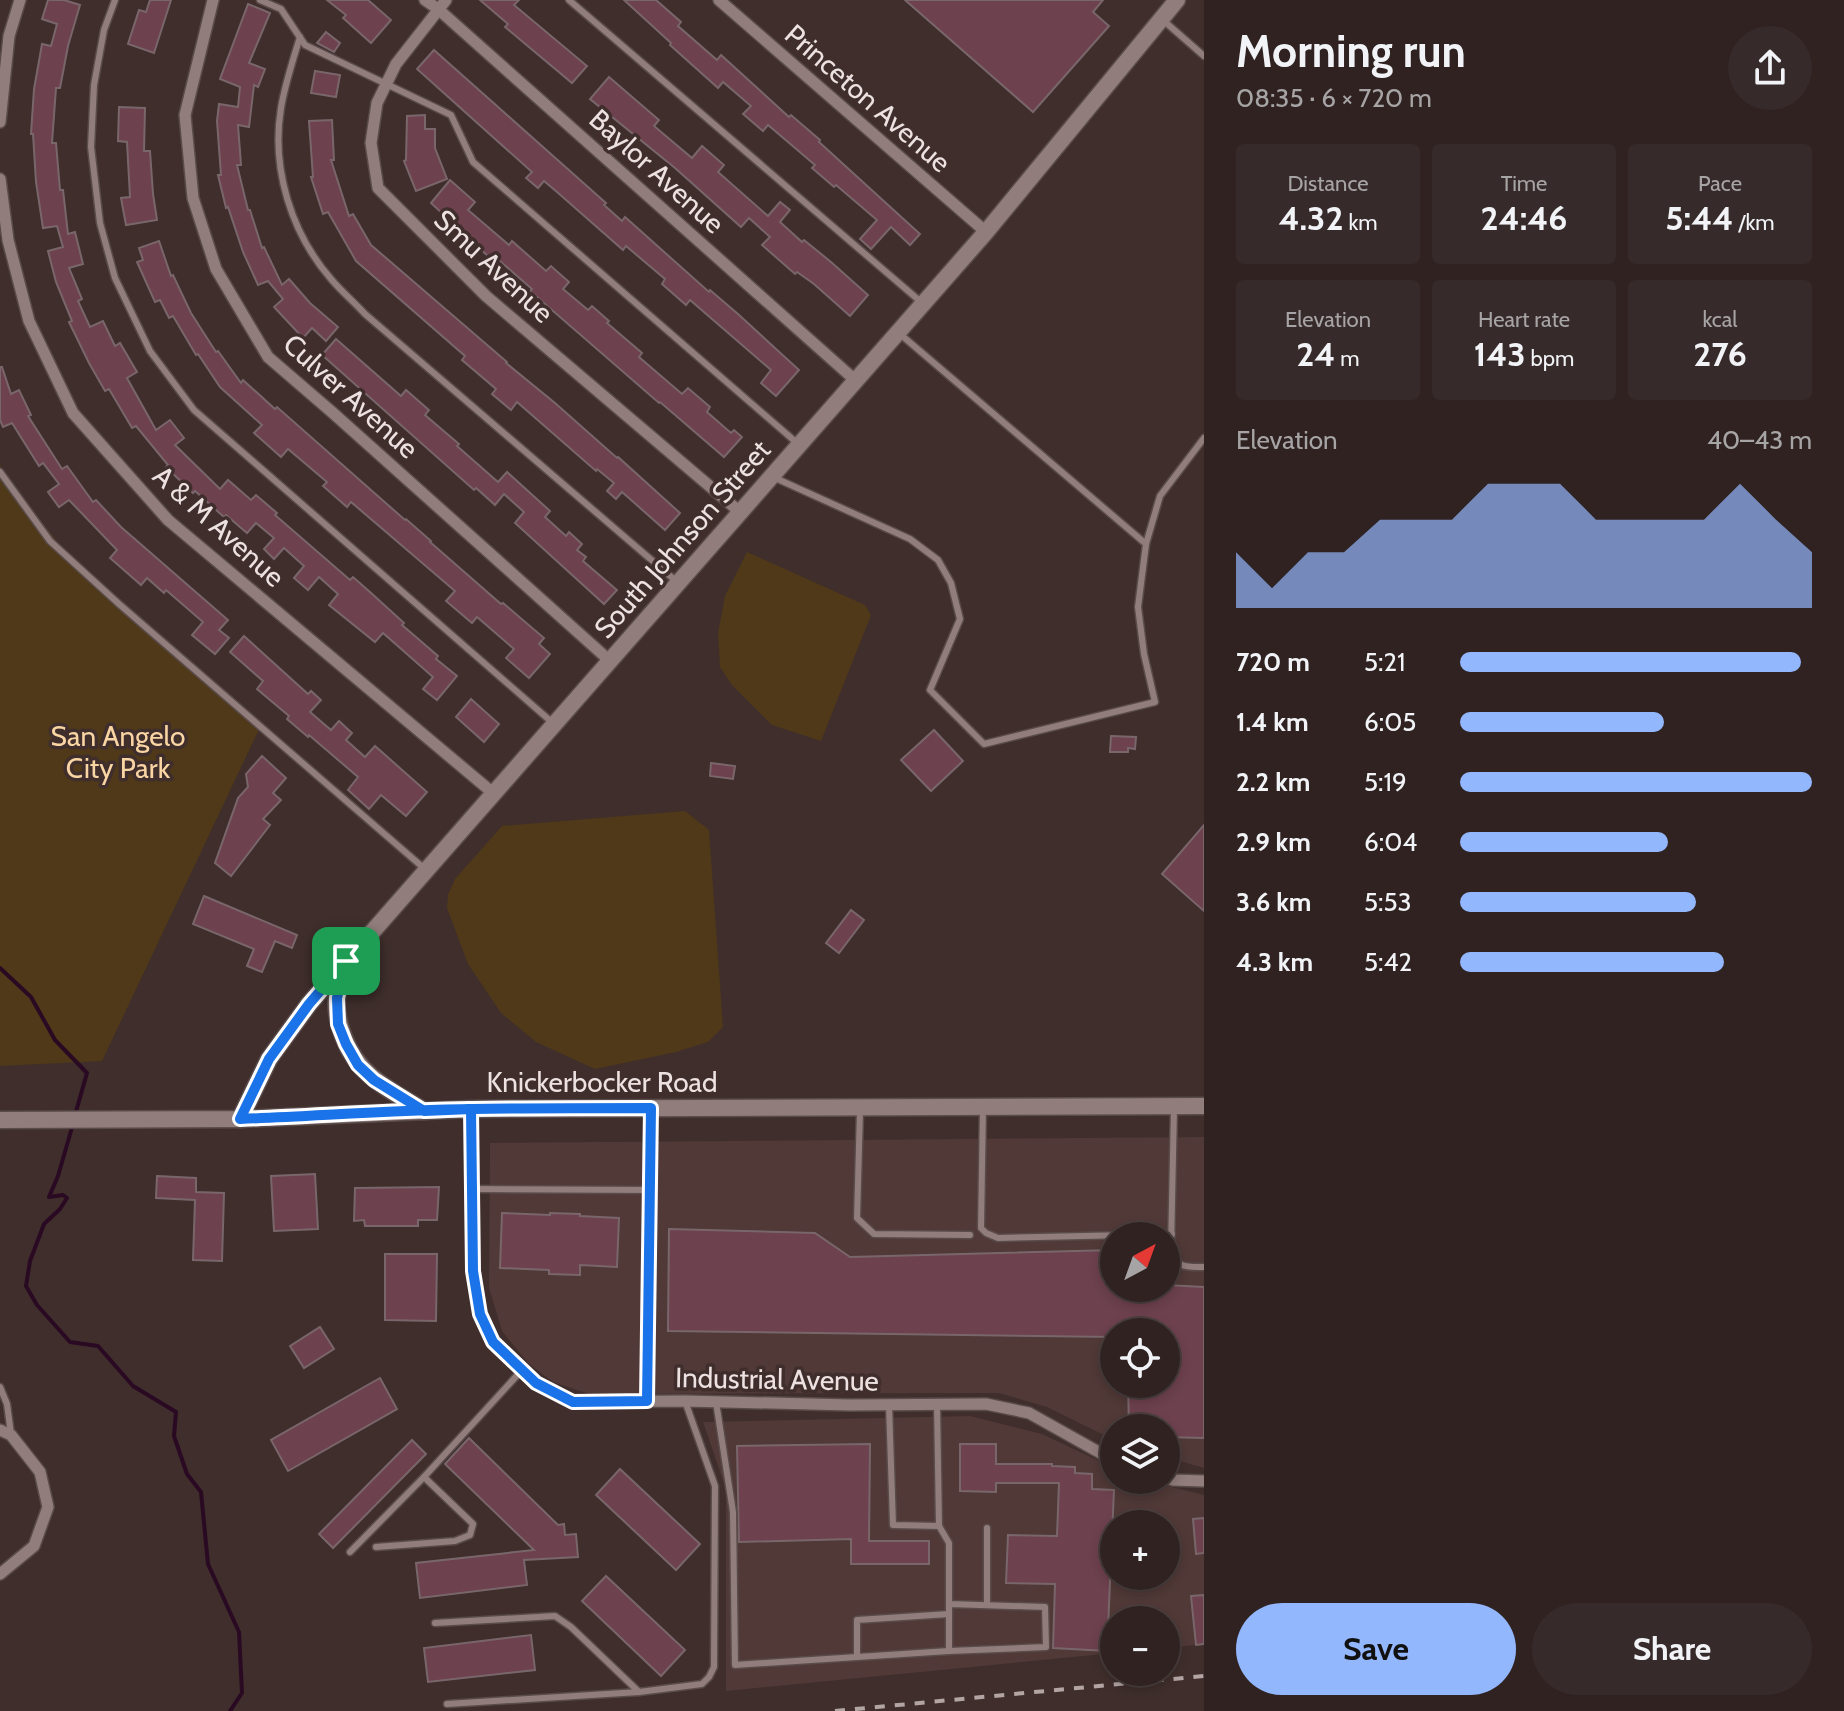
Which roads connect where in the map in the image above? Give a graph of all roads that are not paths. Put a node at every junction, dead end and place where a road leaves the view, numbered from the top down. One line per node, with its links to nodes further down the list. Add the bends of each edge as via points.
1 (20, 0): 14 (street, via 9,36)
2 (115, 0): 28 (lane, via 94,85 91,147 100,223 115,278 150,351 194,410)
3 (213, 0): 27 (street, Culver Avenue, via 185,115 193,198 216,269 268,357)
4 (260, 0): 11 (lane, via 281,9)
5 (425, 0): 9 (street, Baylor Avenue)
6 (569, 0): 17 (lane)
7 (719, 0): 16 (street, Princeton Avenue)
8 (1177, 0): 10 (main road, South Johnson Street)
9 (442, 4): 13 (street, Smu Avenue); 19 (street, Baylor Avenue)
10 (1161, 19): 12 (lane); 16 (main road, South Johnson Street)
11 (300, 37): 13 (lane, via 305,45); 26 (lane, via 281,109 284,194 298,231 329,277 365,314)
12 (1204, 56)
13 (387, 84): 21 (lane, via 451,115 473,162); 24 (street, Smu Avenue, via 377,103 371,143 378,188 486,296)
14 (0, 122)
15 (0, 179): 29 (street, A & M Avenue, via 8,240 29,321 73,413 168,520)
16 (986, 232): 17 (main road, South Johnson Street)
17 (923, 304): 18 (main road, South Johnson Street)
18 (897, 332): 19 (main road, South Johnson Street); 25 (lane)
19 (855, 380): 21 (main road, South Johnson Street)
20 (1204, 438): 25 (lane, via 1160,496)
21 (799, 444): 23 (main road, South Johnson Street)
22 (0, 472): 30 (lane, via 50,541)
23 (771, 476): 24 (main road, South Johnson Street); 25 (lane, via 910,539 938,560 951,583 960,619 930,690 984,744 1155,702 1138,607)
24 (740, 512): 26 (main road, South Johnson Street)
25 (1146, 544)
26 (678, 583): 27 (main road, South Johnson Street)
27 (610, 661): 28 (main road, South Johnson Street)
28 (554, 724): 29 (main road, South Johnson Street)
29 (493, 793): 30 (main road, South Johnson Street)
30 (426, 870): 31 (main road, South Johnson Street)
31 (346, 961): 38 (main road, via 337,998 338,1024 346,1044 374,1080); 39 (main road, South Johnson Street, via 269,1059)
32 (1174, 1106): 33 (main road, Knickerbocker Road); 35 (main road, Knickerbocker Road); 43 (lane)
33 (1204, 1106)
34 (860, 1107): 35 (main road, Knickerbocker Road); 36 (main road, Knickerbocker Road); 44 (lane, via 857,1218 874,1234)
35 (983, 1107): 45 (lane, via 981,1228 998,1238)
36 (651, 1108): 37 (main road, Knickerbocker Road); 42 (lane)
37 (471, 1109): 38 (main road, Knickerbocker Road); 41 (street, Industrial Avenue)
38 (424, 1111): 39 (main road, Knickerbocker Road)
39 (240, 1119): 40 (main road, Knickerbocker Road)
40 (0, 1120)
41 (472, 1189): 42 (lane); 48 (street, Industrial Avenue, via 473,1271 480,1314 493,1342)
42 (650, 1190): 51 (lane)
43 (1172, 1222)
44 (970, 1235)
45 (1100, 1236)
46 (1180, 1264): 47 (lane)
47 (1204, 1267)
48 (522, 1370): 51 (street, Industrial Avenue, via 573,1402); 58 (lane)
49 (0, 1387): 50 (lane)
50 (2, 1395): 56 (lane, via 7,1404)
51 (647, 1401): 52 (street, Industrial Avenue)
52 (685, 1401): 53 (street, Industrial Avenue); 72 (lane, via 715,1486 714,1667 702,1684)
53 (716, 1402): 55 (street, Industrial Avenue); 71 (lane, via 733,1512 735,1665)
54 (937, 1404): 55 (street, Industrial Avenue); 57 (street, Industrial Avenue, via 986,1404 1029,1413); 61 (lane)
55 (889, 1405): 61 (lane, via 893,1525)
56 (6, 1433): 65 (street, via 40,1472 48,1507 34,1546)
57 (1100, 1453)
58 (424, 1477): 63 (lane, via 473,1524 470,1535 455,1541); 64 (lane)
59 (1180, 1480): 60 (street)
60 (1204, 1481)
61 (939, 1526): 66 (lane, via 949,1543)
62 (987, 1528): 67 (lane)
63 (376, 1547)
64 (350, 1552)
65 (0, 1574)
66 (949, 1604): 67 (lane); 68 (lane)
67 (987, 1605): 70 (lane, via 1045,1607 1046,1647)
68 (949, 1614): 70 (lane); 71 (lane, via 857,1620)
69 (435, 1623): 72 (lane, via 555,1616)
70 (949, 1651): 71 (lane)
71 (857, 1657)
72 (639, 1692): 73 (lane)
73 (447, 1704)

